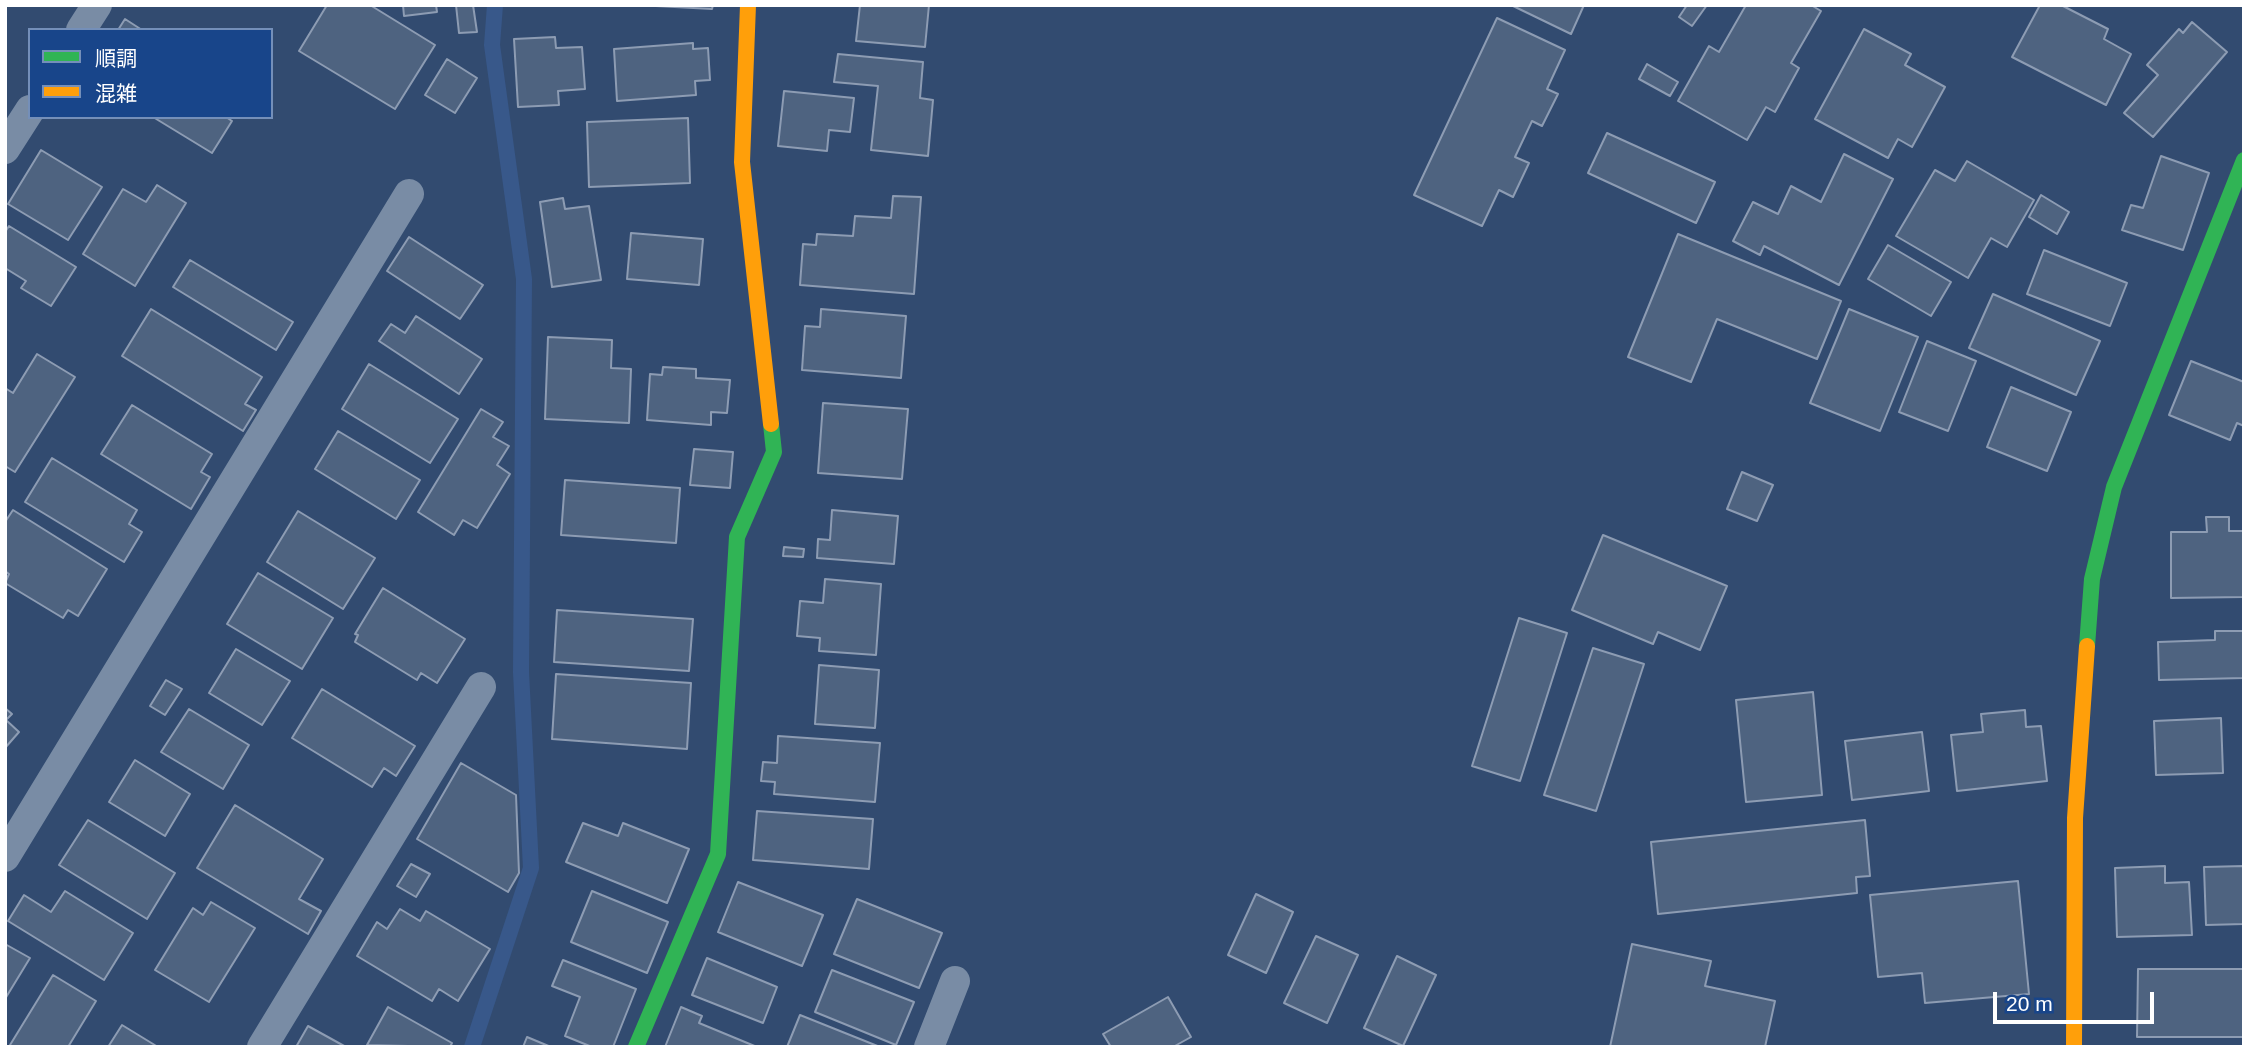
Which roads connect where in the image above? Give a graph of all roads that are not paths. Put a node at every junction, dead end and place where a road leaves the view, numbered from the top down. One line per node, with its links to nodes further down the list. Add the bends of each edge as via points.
1 (97, 5): 3 (lane)
2 (748, 5): 12 (street, via 742,162 774,452 737,537 718,854)
3 (82, 28)
4 (28, 113): 5 (lane)
5 (5, 149)
6 (2244, 160): 14 (street, via 2115,487 2092,579 2075,818)
7 (409, 194): 9 (lane)
8 (481, 687): 11 (lane)
9 (5, 857)
10 (956, 981): 13 (lane)
11 (262, 1047)
12 (636, 1047)
13 (929, 1047)
14 (2074, 1047)

